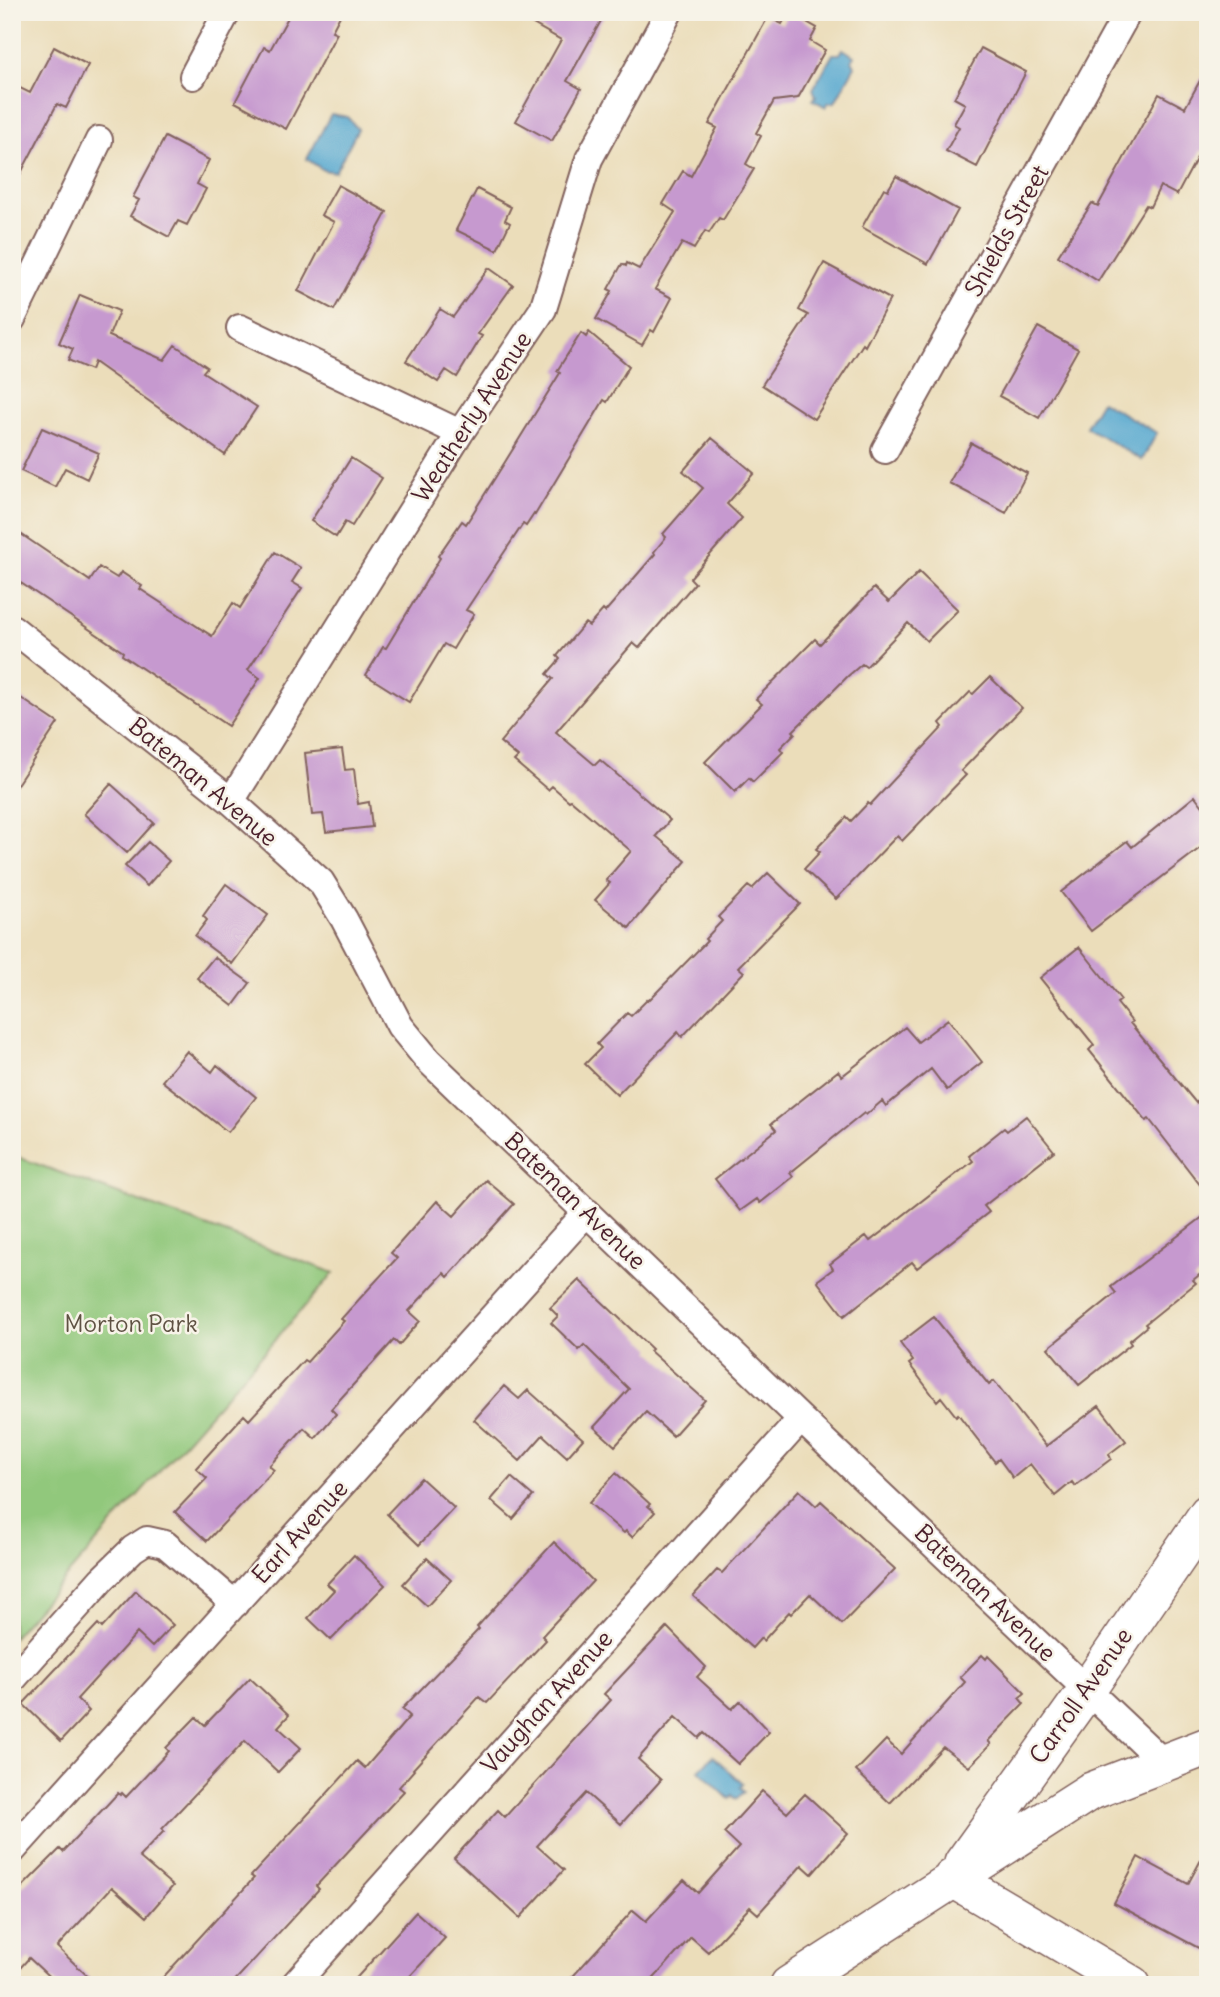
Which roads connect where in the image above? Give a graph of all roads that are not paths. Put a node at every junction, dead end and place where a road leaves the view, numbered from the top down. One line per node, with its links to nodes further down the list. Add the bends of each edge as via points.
1 (227, 12): 4 (street)
2 (669, 12): 8 (street, Weatherly Avenue, via 589,159 543,309)
3 (1128, 12): 9 (street, Shields Street)
4 (193, 76)
5 (99, 140): 6 (street)
6 (12, 319)
7 (240, 328): 8 (street)
8 (460, 433): 11 (street, Weatherly Avenue)
9 (885, 450)
10 (12, 628): 11 (street, Bateman Avenue)
11 (231, 801): 12 (street, Bateman Avenue, via 321,882 400,1026 428,1060)
12 (587, 1212): 13 (street, Bateman Avenue); 15 (street, Earl Avenue)
13 (801, 1419): 17 (street, Bateman Avenue); 22 (street, Vaughan Avenue)
14 (1208, 1513): 17 (street, Carroll Avenue)
15 (235, 1604): 16 (street, via 165,1544 147,1540 102,1579); 20 (street, Earl Avenue)
16 (12, 1680)
17 (1087, 1690): 19 (street, Bateman Avenue); 21 (street, Carroll Avenue)
18 (1208, 1746): 19 (street, Carroll Avenue)
19 (1163, 1762): 21 (street, Carroll Avenue, via 1089,1792)
20 (12, 1850)
21 (952, 1878): 23 (street, Carroll Avenue); 24 (street)
22 (294, 1985)
23 (789, 1985)
24 (1132, 1985)

